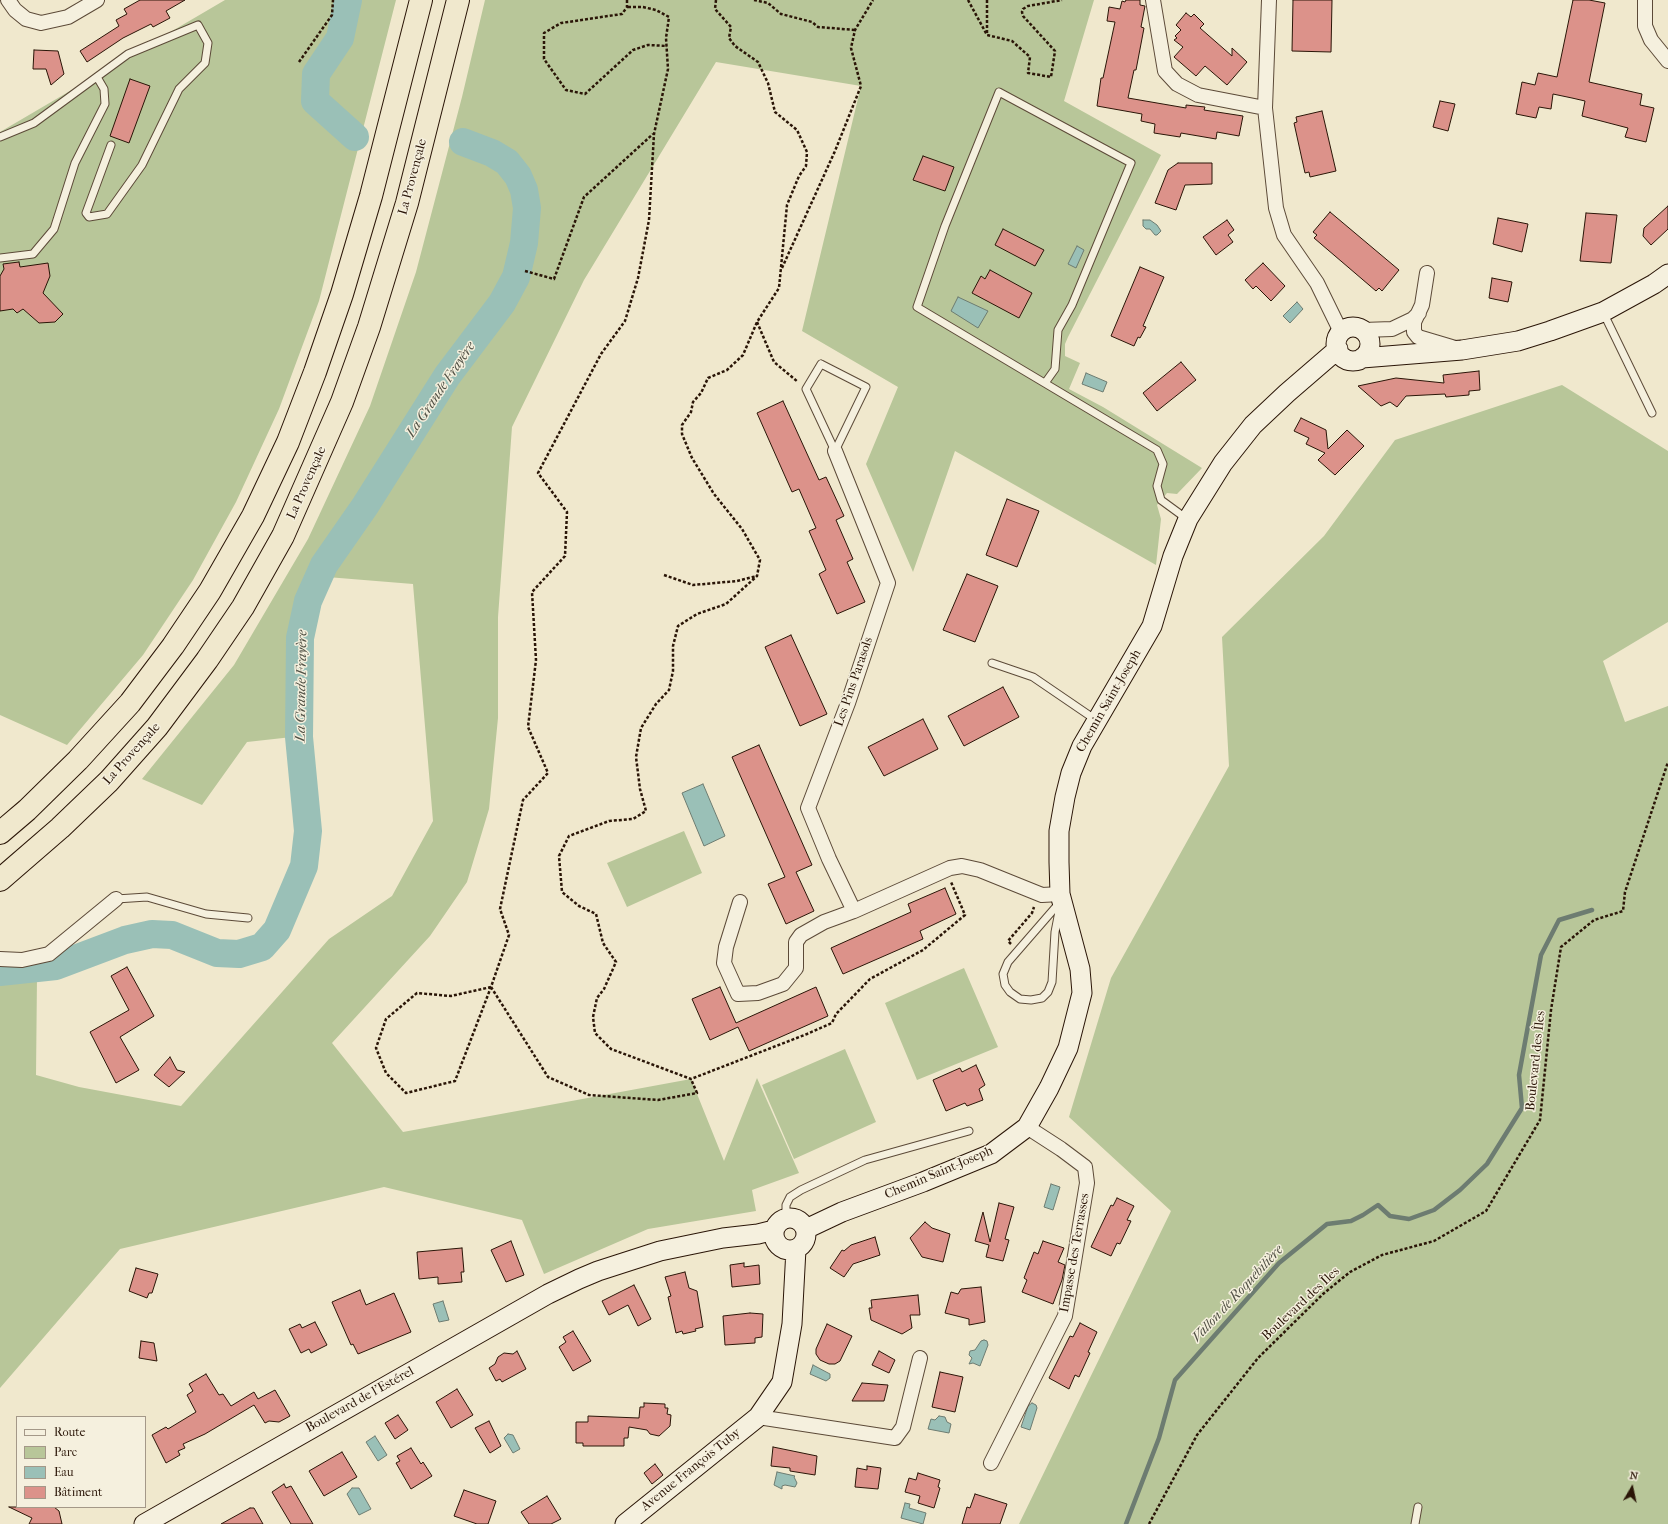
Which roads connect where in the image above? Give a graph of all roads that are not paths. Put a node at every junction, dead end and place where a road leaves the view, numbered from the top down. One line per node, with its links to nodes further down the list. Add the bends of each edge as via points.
1 (8, 0): 2 (street, via 26,19 41,23 68,17)
2 (97, 0)
3 (421, 0): 28 (highway, via 371,196 342,294 288,442 253,516 210,591 130,703 78,760)
4 (458, 0): 29 (highway, La Provençale, via 407,203 369,327 342,402 283,536 243,607 157,727 109,781)
5 (1153, 0): 10 (street, via 1165,71 1177,84 1198,95)
6 (1269, 0): 10 (street)
7 (1645, 0): 8 (street, via 1645,26 1651,40)
8 (1668, 61)
9 (97, 77): 11 (lane, via 34,123); 12 (lane, via 128,54 198,25 208,43 205,63 179,89 142,165 107,214 89,217 86,214); 13 (lane, via 104,89 105,104 75,163 54,229 33,254)
10 (1265, 108): 19 (street, via 1276,208 1284,235 1317,283)
11 (0, 136)
12 (111, 146)
13 (0, 258)
14 (1427, 273): 17 (street)
15 (1668, 274): 16 (main road)
16 (1603, 312): 20 (main road, via 1518,341); 23 (lane)
17 (1419, 313): 18 (street, via 1413,319 1392,329); 20 (street, via 1414,322 1414,332 1418,337)
18 (1366, 336): 19 (main road, via 1368,351); 19 (main road, via 1354,327); 21 (main road)
19 (1348, 350): 21 (main road); 25 (main road, Chemin Saint-Joseph, via 1287,393 1253,425)
20 (1462, 350): 21 (main road)
21 (1429, 352)
22 (1045, 383): 22 (lane, via 1055,369 1058,330 1072,305 1131,163 999,92 945,226 917,307); 25 (lane, via 1157,450 1163,464 1157,486 1162,500)
23 (1652, 413)
24 (835, 451): 24 (lane, Les Pins Parasols, via 866,387 821,364 806,389); 33 (street, Les Pins Parasols, via 888,583 848,703 808,808 828,859)
25 (1188, 519): 27 (main road, Chemin Saint-Joseph, via 1152,626)
26 (992, 663): 27 (lane, via 1033,677)
27 (1097, 720): 30 (main road, Chemin Saint-Joseph, via 1082,746 1065,797 1059,831)
28 (0, 833)
29 (0, 880)
30 (1060, 898): 30 (lane, via 1052,982 1042,998 1020,999 1005,985 1003,974 1008,962); 33 (street, via 1042,895 980,870 962,866 946,870); 36 (main road, Chemin Saint-Joseph, via 1080,969 1082,993 1068,1048)
31 (116, 899): 34 (lane, via 146,898 206,914); 35 (street, via 49,954 22,960)
32 (740, 902): 33 (street, via 726,947 724,963 738,994 758,994 783,984 796,968 796,942 801,935 824,922)
33 (854, 911)
34 (248, 918)
35 (0, 959)
36 (1027, 1127): 39 (main road, Chemin Saint-Joseph, via 991,1154 842,1212); 45 (street, Impasse des Terrasses, via 1084,1167 1087,1183 1065,1316)
37 (969, 1131): 38 (lane, via 865,1160 801,1190 790,1197)
38 (780, 1224): 39 (main road, via 796,1218); 40 (main road, via 775,1240 782,1248); 41 (main road, Boulevard de l'Estérel, via 758,1234 723,1238 660,1251)
39 (806, 1229): 40 (main road, via 804,1243)
40 (796, 1249): 44 (main road, Avenue François Tuby, via 792,1324 782,1382)
41 (579, 1279): 42 (lane, via 579,1287); 47 (main road, Boulevard de l'Estérel, via 541,1298)
42 (565, 1295)
43 (920, 1358): 44 (street, via 903,1427 895,1438)
44 (758, 1417): 48 (main road, Avenue François Tuby)
45 (990, 1463)
46 (1418, 1507): 49 (lane)
47 (144, 1524)
48 (625, 1524)
49 (1415, 1524)

